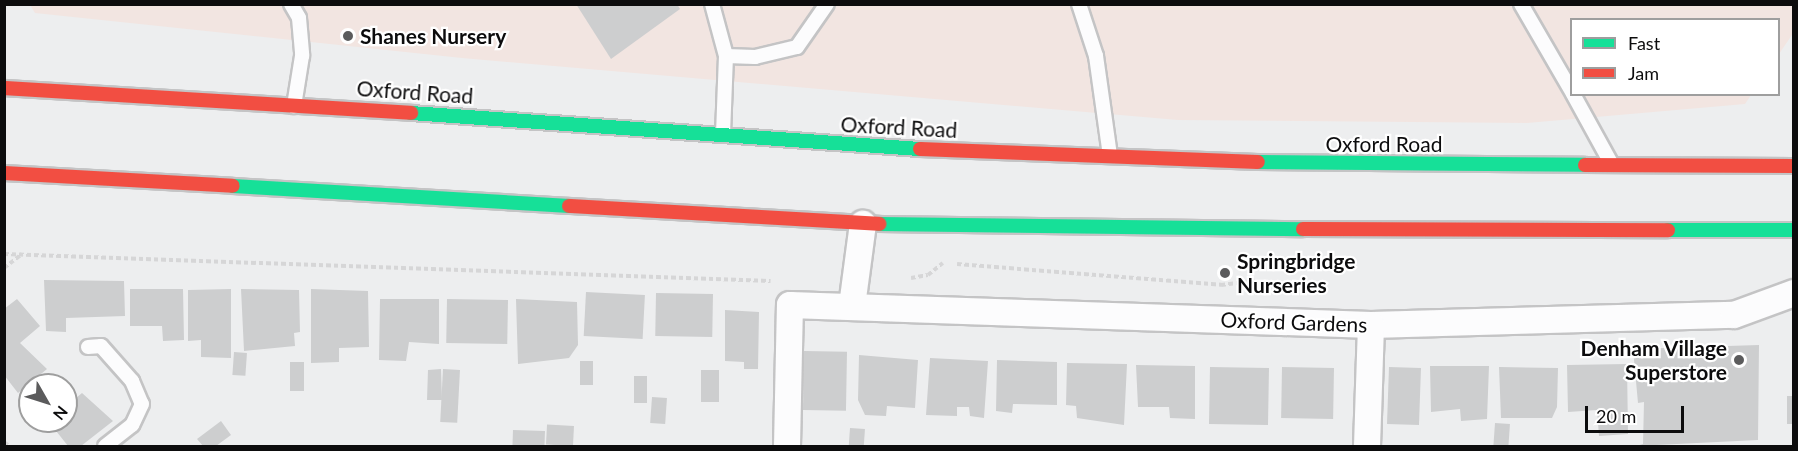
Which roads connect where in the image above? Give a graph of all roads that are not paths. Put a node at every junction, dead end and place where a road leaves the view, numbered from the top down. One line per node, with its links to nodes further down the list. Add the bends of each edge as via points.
1 (291, 4): 10 (lane, via 299,18 302,56)
2 (712, 4): 6 (lane)
3 (827, 4): 6 (lane, via 797,47 755,57)
4 (1079, 4): 12 (lane, via 1096,56)
5 (1521, 4): 8 (lane)
6 (726, 56): 11 (lane)
7 (4, 88): 10 (highway, Oxford Road)
8 (1570, 90)
9 (1574, 96): 13 (lane)
10 (294, 106): 11 (highway, Oxford Road)
11 (723, 133): 12 (highway, Oxford Road, via 881,148)
12 (1110, 158): 13 (highway, Oxford Road)
13 (1613, 166): 14 (highway, Oxford Road)
14 (1794, 166)
15 (4, 173): 16 (highway)
16 (863, 224): 17 (highway); 19 (street)
17 (1794, 230)
18 (1794, 293): 20 (street, Oxford Gardens, via 1734,315)
19 (852, 306): 20 (street, Oxford Gardens); 23 (street, Oxford Gardens, via 790,305)
20 (1371, 325): 24 (street)
21 (88, 346): 22 (lane, via 101,346 132,381 142,404 132,425)
22 (105, 447)
23 (788, 447)
24 (1367, 447)

